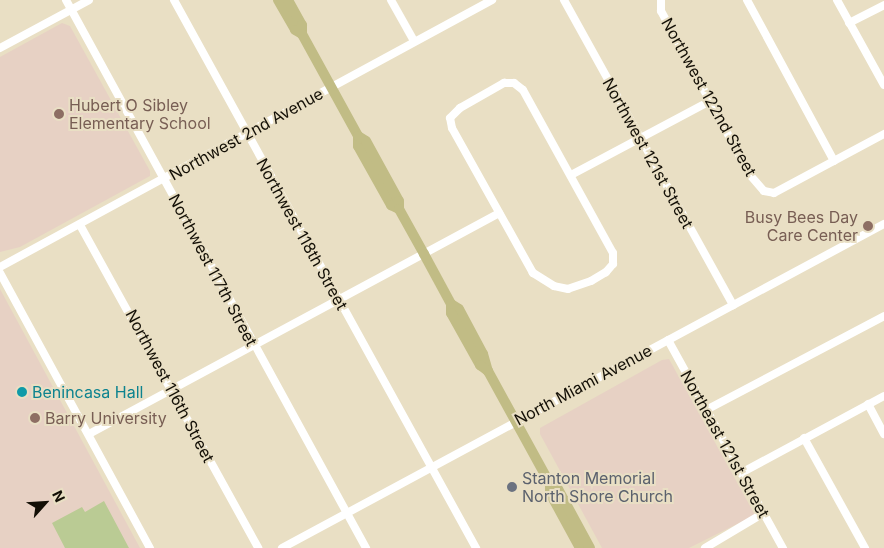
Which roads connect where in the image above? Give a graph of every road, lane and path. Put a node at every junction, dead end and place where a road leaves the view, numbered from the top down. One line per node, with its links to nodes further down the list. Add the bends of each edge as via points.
1 (66, 0): 13 (street, Northwest 117th Street)
2 (89, 0): 13 (street)
3 (174, 0): 21 (street, Northwest 118th Street)
4 (278, 0): 15 (main road, via 295,30)
5 (288, 0): 15 (main road, via 302,25)
6 (391, 0): 16 (street)
7 (492, 0): 16 (street, Northwest 2nd Avenue)
8 (564, 0): 23 (street, Northwest 121st Street)
9 (747, 0): 24 (street)
10 (837, 0): 14 (street)
11 (661, 1): 20 (street, Northwest 122nd Street, via 661,11)
12 (884, 5): 14 (street)
13 (71, 10): 17 (street); 26 (street, Northwest 117th Street)
14 (850, 23): 18 (street)
15 (302, 34): 19 (main road)
16 (414, 41): 19 (street, Northwest 2nd Avenue)
17 (0, 48)
18 (884, 85)
19 (332, 88): 21 (street, Northwest 2nd Avenue); 30 (main road, via 399,200 399,209)
20 (710, 100): 23 (street); 24 (street, Northwest 122nd Street, via 750,175 764,191 774,193)
21 (248, 134): 26 (street, Northwest 2nd Avenue); 33 (street, Northwest 118th Street)
22 (884, 134): 24 (street)
23 (640, 138): 25 (street); 34 (street, Northwest 121st Street)
24 (834, 160)
25 (571, 175): 27 (street, via 613,253 613,264 591,281 568,289 554,286 533,273); 27 (street, via 522,90 514,82 496,87 460,108 450,118 459,144)
26 (164, 179): 29 (street, Northwest 2nd Avenue); 37 (street, Northwest 117th Street)
27 (499, 212): 30 (street)
28 (884, 224): 34 (street, North Miami Avenue)
29 (80, 225): 31 (street, Northwest 2nd Avenue); 38 (street, Northwest 116th Street)
30 (424, 254): 33 (street); 42 (main road, via 451,304 451,313)
31 (0, 267)
32 (0, 273): 43 (street)
33 (338, 300): 37 (street); 46 (street, Northwest 118th Street)
34 (733, 305): 36 (street, North Miami Avenue)
35 (884, 316): 41 (street)
36 (668, 340): 41 (street, Northeast 121st Street); 42 (street, North Miami Avenue)
37 (253, 344): 38 (street); 49 (street, Northwest 117th Street)
38 (170, 388): 43 (street); 52 (street, Northwest 116th Street)
39 (884, 396): 40 (street)
40 (868, 404): 44 (street); 45 (street)
41 (706, 410): 47 (street, Northeast 121st Street)
42 (516, 422): 46 (street, North Miami Avenue); 48 (main road)
43 (89, 434): 51 (street)
44 (884, 434)
45 (804, 438): 47 (street); 60 (street)
46 (431, 467): 49 (street, North Miami Avenue); 55 (street, Northwest 118th Street)
47 (741, 473): 50 (street, Northeast 121st Street)
48 (550, 484): 56 (main road, via 550,493); 57 (main road, via 558,489)
49 (347, 513): 53 (street, North Miami Avenue); 54 (street, Northwest 117th Street)
50 (764, 513): 58 (street); 59 (street, Northeast 121st Street)
51 (150, 548)
52 (258, 548)
53 (282, 548)
54 (366, 548)
55 (476, 548)
56 (580, 548)
57 (590, 548)
58 (705, 548)
59 (783, 548)
60 (864, 548)

